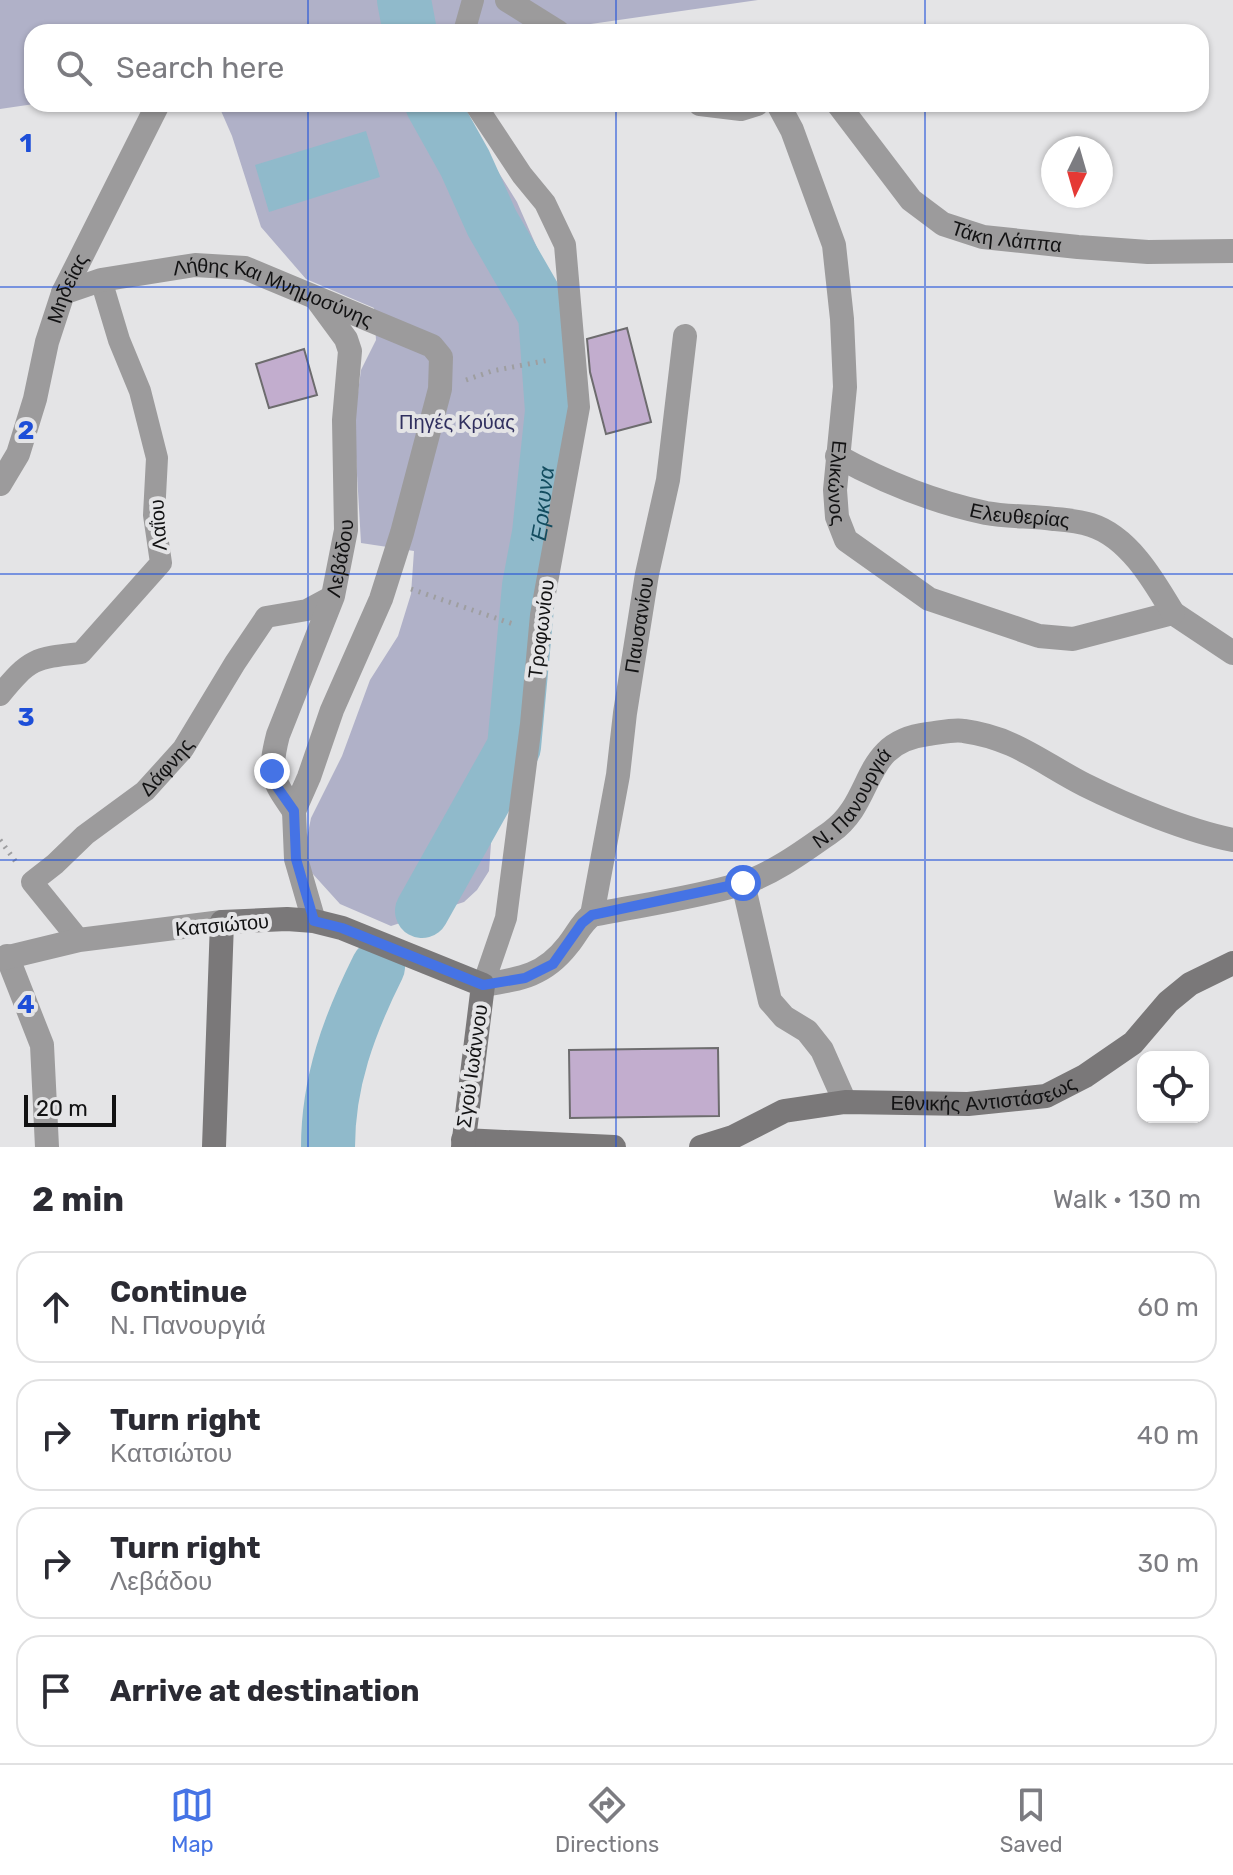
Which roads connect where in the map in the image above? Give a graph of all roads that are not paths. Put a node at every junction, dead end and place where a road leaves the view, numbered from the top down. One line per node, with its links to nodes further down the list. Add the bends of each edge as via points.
1 (473, 0): 3 (street)
2 (507, 0): 4 (street)
3 (466, 24)
4 (545, 24)
5 (154, 112): 11 (street, Μηδείας)
6 (480, 112): 30 (street, Τροφωνίου, via 545,203 565,245 579,407 539,633 506,918)
7 (782, 112): 15 (street, Ελικώνος, via 834,245 845,387)
8 (844, 112): 9 (street, Τάκη Λάππα, via 911,200 943,224 983,237 1078,247)
9 (1233, 251)
10 (101, 280): 11 (street, Λήθης Και Μνημοσύνης); 12 (street, Λήθης Και Μνημοσύνης, via 195,265 245,268); 20 (street, Λαΐου, via 157,458 154,515 161,563 81,653 40,657)
11 (63, 293): 16 (street, Μηδείας, via 18,454)
12 (317, 299): 14 (street, Λήθης Και Μνημοσύνης, via 432,346 441,357); 17 (street, Λεβάδου, via 350,351 344,420 346,530)
13 (685, 336): 24 (street, Παυσανίου, via 668,480 647,574)
14 (440, 389): 21 (street, Λεβάδου, via 387,581)
15 (837, 456): 18 (street, Ελευθερίας, via 879,479 974,510 1092,525 1120,543 1145,569); 18 (street, Ελικώνος, via 837,517 846,540 929,599 1059,639)
16 (0, 484)
17 (333, 596): 21 (street, Λεβάδου, via 273,755 275,784); 27 (street, Δάφνης, via 307,610 266,617 183,749 145,791 32,882)
18 (1173, 613): 19 (street)
19 (1233, 653)
20 (0, 695)
21 (294, 811): 25 (street, Λεβάδου, via 296,859)
22 (1233, 840): 23 (street, Ν. Πανουργιά, via 1203,834 1085,785 1019,748 961,730 892,745 835,830)
23 (743, 883): 24 (street, Ν. Πανουργιά); 31 (street, via 770,1001 822,1050)
24 (592, 915): 30 (street, via 553,964 525,978)
25 (314, 921): 26 (main road, Κατσιώτου); 30 (main road, Κατσιώτου)
26 (222, 922): 27 (street, Κατσιώτου); 35 (main road)
27 (79, 940): 28 (street, Κατσιώτου)
28 (4, 957): 34 (street, via 42,1045)
29 (1233, 963): 31 (main road, Εθνικής Αντιστάσεως, via 1190,984 1133,1043 1046,1096 968,1104)
30 (483, 985): 32 (main road, Σγού Ιωάννου)
31 (845, 1102): 33 (main road, Εθνικής Αντιστάσεως, via 784,1111)
32 (463, 1143): 36 (main road)
33 (708, 1146)
34 (47, 1147)
35 (214, 1147)
36 (614, 1147)

